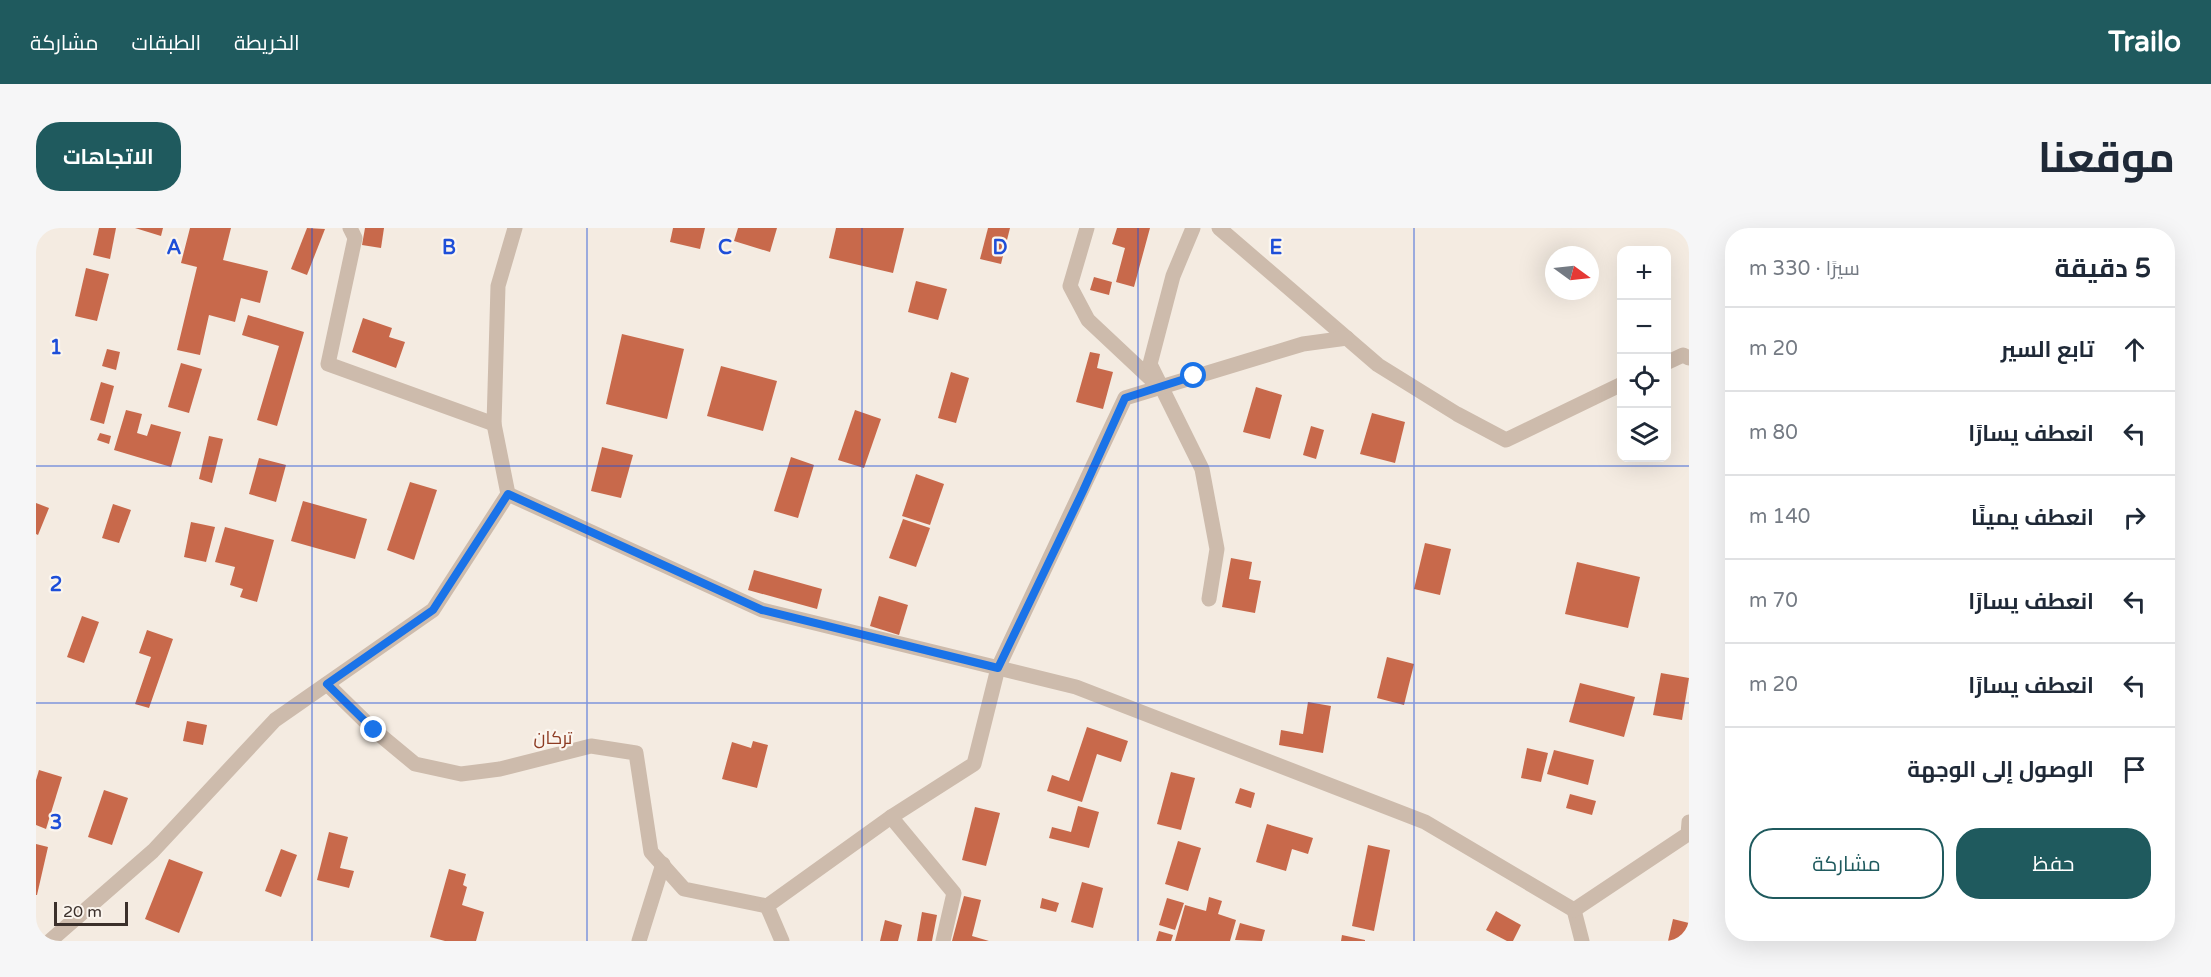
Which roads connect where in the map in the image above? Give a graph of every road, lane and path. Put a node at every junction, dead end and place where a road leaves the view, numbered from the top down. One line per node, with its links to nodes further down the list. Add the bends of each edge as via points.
1 (350, 228): 11 (street, via 355,238 328,364)
2 (515, 228): 11 (street, via 498,286)
3 (1087, 228): 10 (street, via 1070,286 1088,320)
4 (1193, 228): 10 (street, via 1173,276 1150,364)
5 (1219, 228): 6 (street)
6 (1347, 338): 9 (street, via 1378,365 1506,440); 10 (street, via 1303,344)
7 (1689, 358): 8 (street, via 1683,355)
8 (1671, 361)
9 (1617, 386)
10 (1160, 387): 13 (street, via 1203,469 1217,549); 14 (street, via 1125,398)
11 (494, 424): 12 (street)
12 (508, 494): 14 (street, via 762,610); 15 (street, via 433,610)
13 (1209, 599)
14 (998, 668): 16 (street, via 974,764); 20 (street, via 1076,687 1425,822)
15 (327, 684): 18 (street, via 415,764 461,774 500,769 591,746 636,753 651,852); 21 (street, via 275,720 153,851)
16 (891, 817): 19 (street); 24 (street, via 954,893)
17 (1689, 822): 20 (street, via 1688,834)
18 (663, 864): 19 (street, via 684,889); 22 (street)
19 (766, 906): 23 (street)
20 (1574, 910): 25 (street)
21 (50, 941)
22 (639, 941)
23 (782, 941)
24 (943, 941)
25 (1582, 941)

